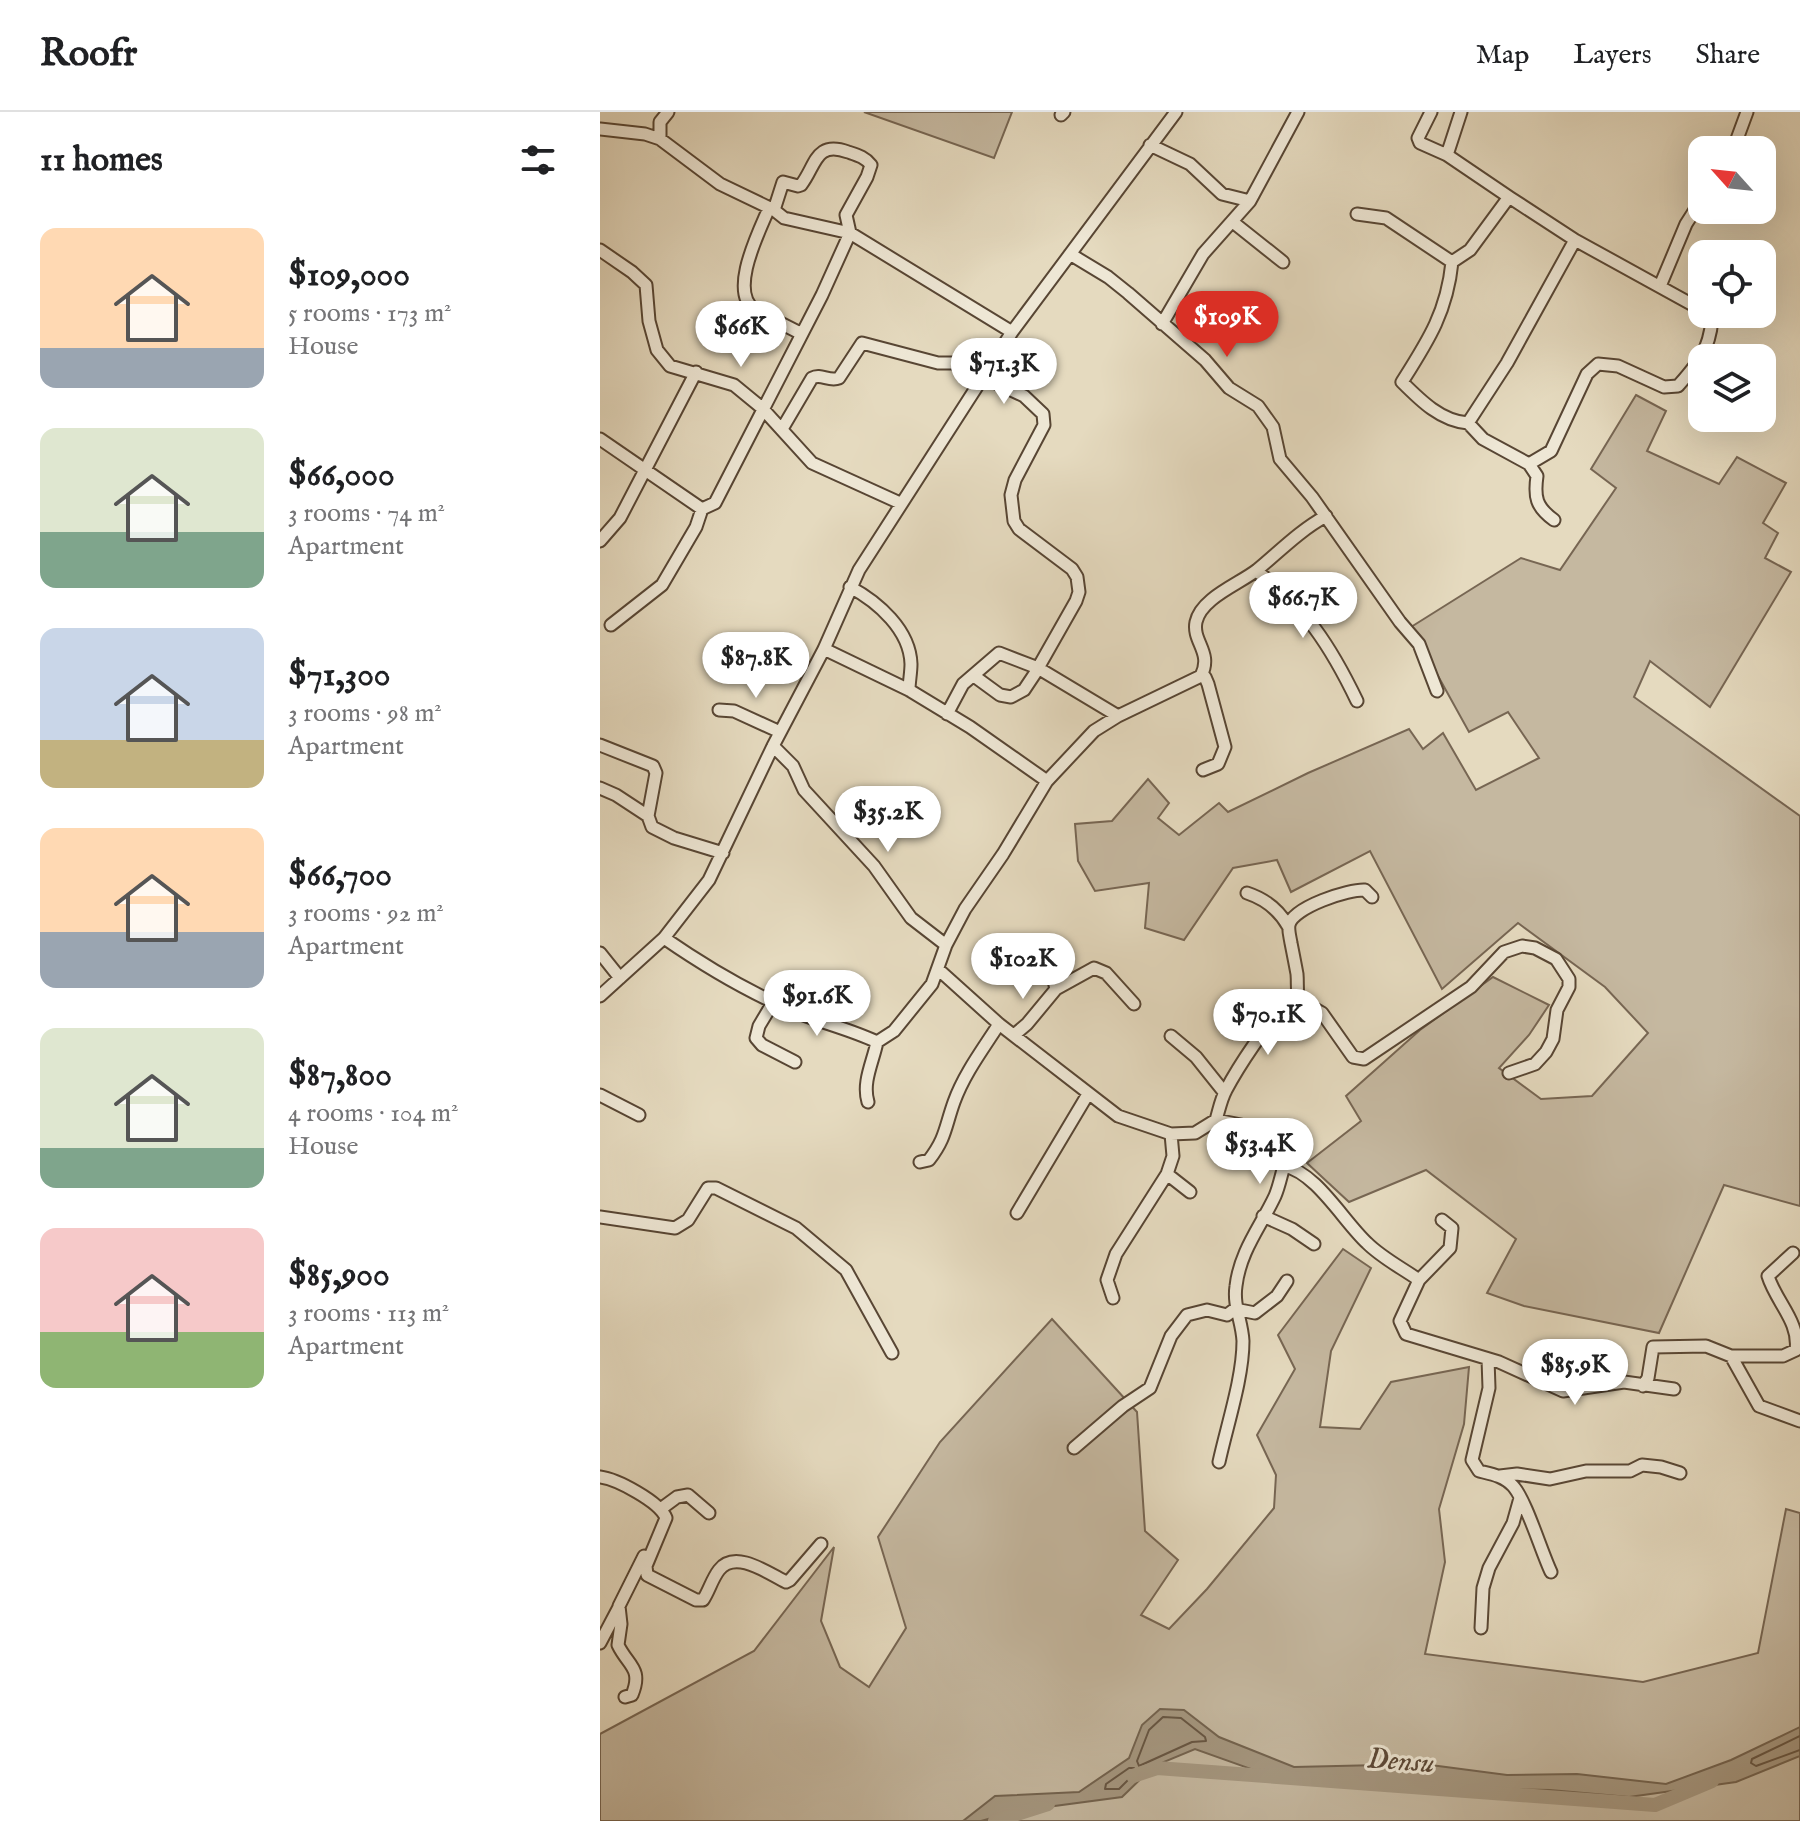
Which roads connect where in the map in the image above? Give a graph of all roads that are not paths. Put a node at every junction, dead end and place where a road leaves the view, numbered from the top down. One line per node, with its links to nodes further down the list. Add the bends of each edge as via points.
1 (668, 112): 9 (street, via 660,122)
2 (1175, 112): 10 (street)
3 (1298, 112): 13 (street)
4 (1431, 112): 11 (street, via 1418,138)
5 (1461, 112): 11 (street)
6 (1747, 112): 8 (street)
7 (600, 129): 9 (street)
8 (1738, 136)
9 (660, 139): 14 (street, via 720,184)
10 (1150, 145): 13 (street, via 1190,164 1215,190); 21 (street)
11 (1447, 155): 12 (street)
12 (1509, 197): 19 (street); 23 (street, via 1470,250)
13 (1250, 201): 17 (street)
14 (771, 209): 18 (street, via 800,224); 18 (street, via 783,182 801,185 815,159 825,150 839,149 871,165 846,215); 29 (street, via 753,249 744,298 755,310)
15 (1357, 214): 23 (street, via 1386,218)
16 (1688, 221): 24 (street)
17 (1234, 223): 22 (street); 26 (street, via 1203,254)
18 (850, 233): 28 (street); 29 (street)
19 (1575, 240): 24 (street); 33 (street)
20 (600, 250): 30 (street, via 646,285 649,321 664,360)
21 (1070, 254): 26 (street, via 1108,277); 28 (street)
22 (1283, 262)
23 (1452, 262): 33 (street, via 1449,292 1436,329 1402,382 1438,414)
24 (1660, 286): 25 (street)
25 (1688, 303)
26 (1162, 324): 40 (street, via 1229,388 1258,406 1273,427 1280,459)
27 (1711, 328): 36 (street, via 1710,341 1678,386 1664,387 1618,366 1598,364 1587,374 1551,451)
28 (1012, 332): 31 (street)
29 (802, 334): 32 (street)
30 (696, 372): 32 (street, via 734,385); 37 (street)
31 (984, 376): 34 (street, via 953,363 862,343 839,378 812,378); 38 (street); 47 (street, via 1033,402 1043,414 1044,425 1015,480 1014,521 1064,560 1078,585 1076,601)
32 (762, 408): 34 (street); 39 (street, via 715,503)
33 (1468, 423): 36 (street, via 1483,439)
34 (782, 429): 38 (street, via 819,467)
35 (600, 439): 37 (street)
36 (1529, 464): 41 (street, via 1537,476 1534,494 1540,510)
37 (644, 471): 39 (street); 42 (street, via 620,518)
38 (900, 503): 44 (street)
39 (702, 509): 45 (street, via 662,585)
40 (1326, 516): 43 (street, via 1301,529); 51 (street, via 1419,644)
41 (1554, 520)
42 (600, 541)
43 (1256, 571): 49 (street, via 1209,603 1197,618 1206,666); 52 (street, via 1312,623)
44 (850, 587): 46 (street); 50 (street, via 881,607 907,643)
45 (611, 625)
46 (824, 649): 50 (street); 56 (street)
47 (1038, 669): 48 (street, via 999,653); 48 (street, via 1024,690 1011,697); 55 (street)
48 (974, 676): 54 (street, via 963,684)
49 (1201, 676): 55 (street); 59 (street, via 1208,684 1225,747 1218,764)
50 (909, 690): 54 (street)
51 (1437, 691)
52 (1357, 701)
53 (719, 710): 56 (street, via 734,711)
54 (947, 714): 60 (street)
55 (1118, 716): 60 (street, via 1094,731)
56 (780, 732): 58 (street)
57 (600, 745): 62 (street, via 653,766)
58 (773, 746): 63 (street); 69 (street, via 911,918)
59 (1203, 770)
60 (1047, 781): 69 (street)
61 (600, 788): 62 (street)
62 (648, 816): 63 (street, via 652,827 674,838)
63 (723, 853): 67 (street)
64 (1247, 893): 66 (street, via 1277,910)
65 (1372, 897): 66 (street, via 1360,889 1325,899 1302,910)
66 (1288, 926): 77 (street)
67 (664, 938): 72 (street); 75 (street)
68 (1018, 943): 73 (street, via 1040,951 1051,964)
69 (946, 945): 71 (street)
70 (600, 953): 72 (street)
71 (939, 970): 78 (street); 81 (street, via 918,1004)
72 (620, 978): 74 (street)
73 (1056, 989): 76 (street, via 1094,968 1106,973); 79 (street)
74 (600, 996)
75 (774, 1001): 81 (street); 82 (street, via 756,1038)
76 (1134, 1004)
77 (1300, 1004): 83 (street, via 1322,1013 1353,1057 1364,1059 1471,987 1504,952 1535,948 1556,959 1569,987 1546,1052 1535,1064); 84 (street, via 1285,1008 1270,1025)
78 (999, 1024): 79 (street); 91 (street, via 954,1101 943,1142 929,1160)
79 (1014, 1035): 85 (street)
80 (1171, 1036): 84 (street)
81 (877, 1042): 87 (street, via 866,1084)
82 (795, 1062)
83 (1509, 1073)
84 (1224, 1092): 89 (street)
85 (1088, 1094): 90 (street, via 1118,1116); 95 (street)
86 (600, 1095): 88 (street)
87 (868, 1102)
88 (639, 1115)
89 (1216, 1120): 90 (street, via 1195,1133); 92 (street, via 1241,1125 1259,1136)
90 (1171, 1134): 93 (street, via 1173,1156)
91 (920, 1162)
92 (1284, 1166): 96 (street); 101 (street, via 1313,1184 1372,1248)
93 (1167, 1174): 94 (street); 103 (street, via 1116,1254 1107,1280)
94 (1190, 1192)
95 (1017, 1213)
96 (1263, 1216): 99 (street); 104 (street, via 1248,1242)
97 (600, 1217): 105 (street, via 675,1228 688,1220 708,1188 716,1188 796,1228 846,1270)
98 (1442, 1220): 101 (street, via 1452,1228 1455,1252)
99 (1314, 1244)
100 (1793, 1253): 106 (street, via 1768,1276 1798,1336 1796,1350 1783,1356)
101 (1419, 1280): 107 (street, via 1400,1321 1406,1334)
102 (1287, 1281): 104 (street, via 1255,1313)
103 (1113, 1298)
104 (1235, 1309): 111 (street, via 1227,1315 1207,1310 1187,1315 1171,1336 1150,1388); 112 (street, via 1242,1354)
105 (892, 1353)
106 (1731, 1356): 108 (street, via 1706,1346 1653,1347); 110 (street, via 1759,1406)
107 (1488, 1359): 108 (street, via 1563,1391 1624,1382); 114 (street, via 1489,1388 1472,1460 1479,1471)
108 (1643, 1386): 109 (street)
109 (1674, 1389)
110 (1800, 1421)
111 (1074, 1448)
112 (1219, 1462)
113 (1680, 1473): 114 (street, via 1642,1465 1630,1471 1586,1471 1550,1479)
114 (1500, 1476): 116 (street)
115 (600, 1477): 117 (street, via 613,1479)
116 (1520, 1498): 121 (street); 123 (street, via 1489,1568)
117 (662, 1508): 118 (street, via 688,1495); 120 (street, via 666,1518)
118 (709, 1513)
119 (821, 1544): 120 (street, via 786,1582 743,1561 730,1562 720,1568 703,1600 647,1575)
120 (653, 1548): 122 (street, via 642,1557)
121 (1551, 1572)
122 (619, 1606): 124 (street); 125 (street, via 618,1645 638,1682)
123 (1481, 1628)
124 (600, 1643)
125 (625, 1697)

